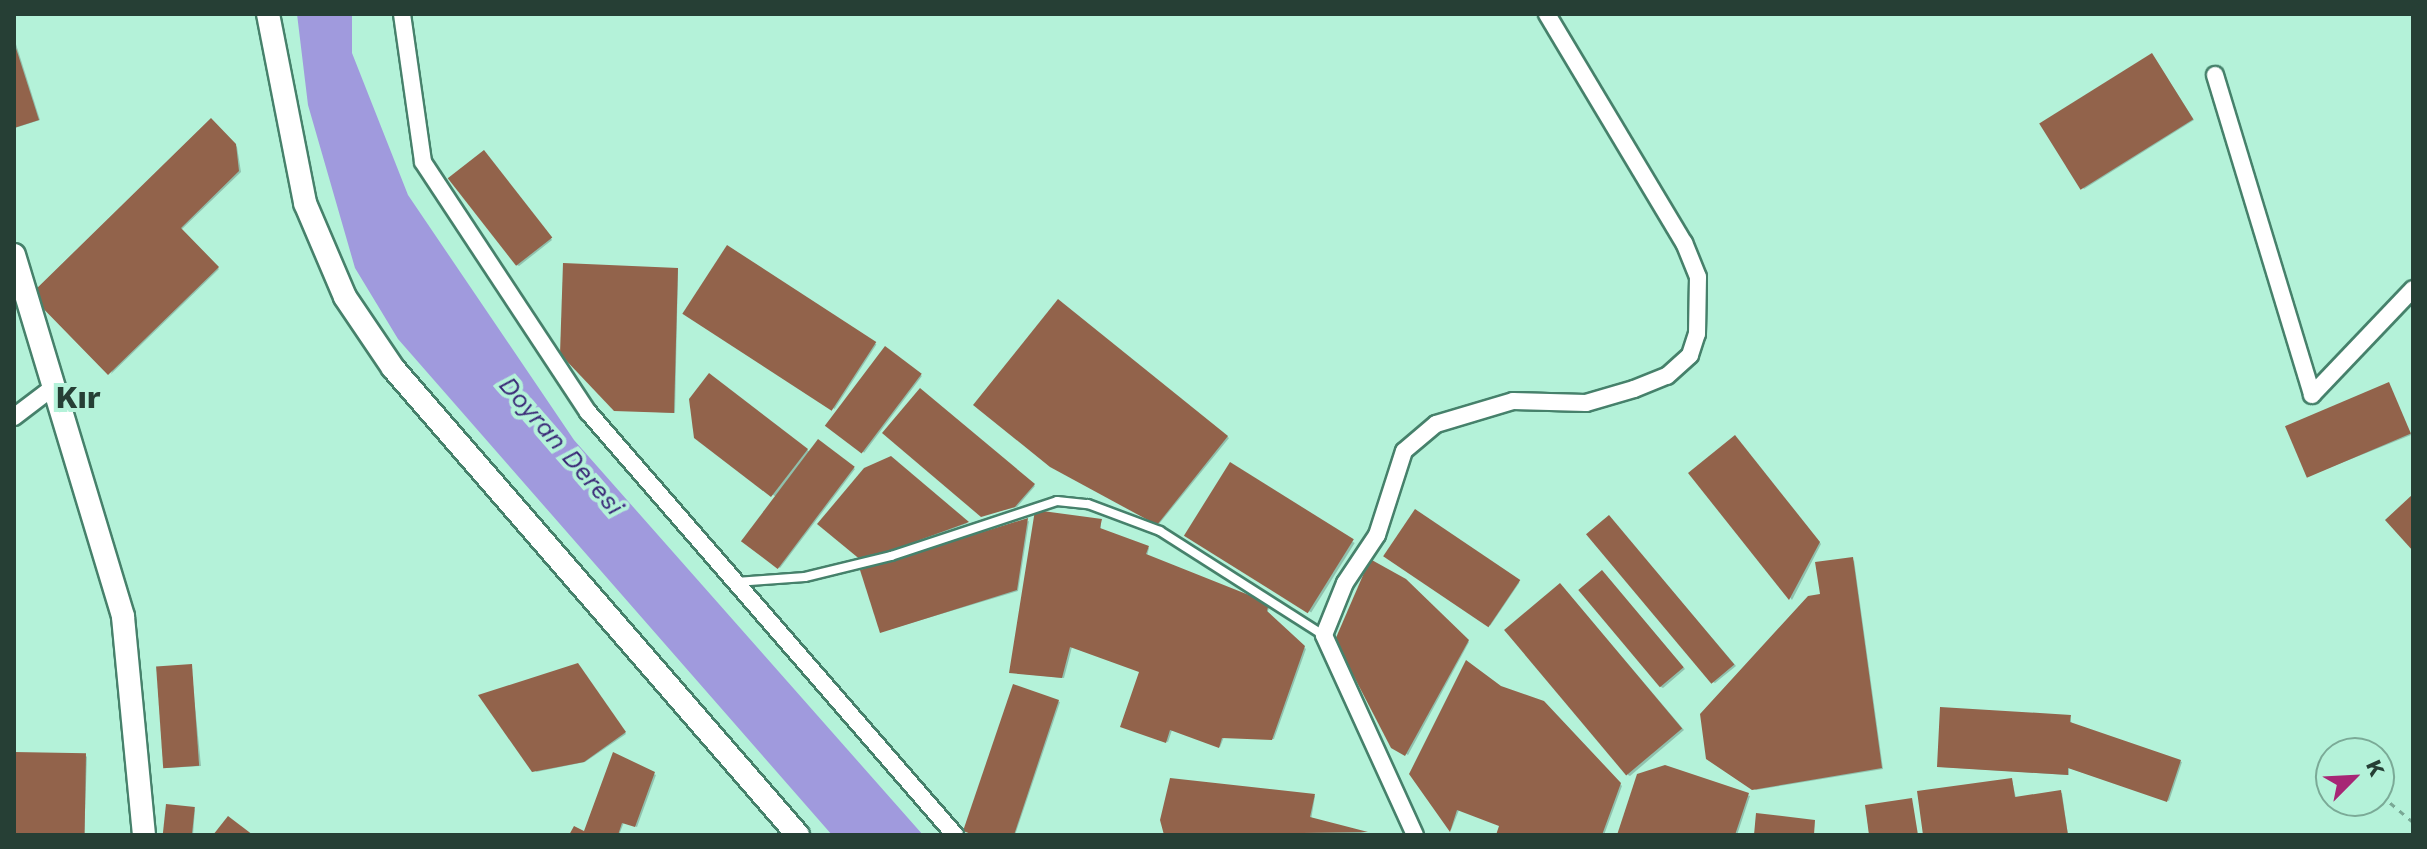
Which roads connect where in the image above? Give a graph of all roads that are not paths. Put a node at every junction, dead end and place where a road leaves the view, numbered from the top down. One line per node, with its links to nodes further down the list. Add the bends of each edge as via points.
1 (268, 14): 12 (street, via 305,203 345,297 393,368)
2 (402, 14): 9 (street, via 423,162 588,412)
3 (1547, 14): 10 (street, via 1684,243 1698,277 1690,355 1667,376 1586,403 1513,401 1415,435 1377,535 1345,583)
4 (2215, 75): 6 (street, via 2312,395)
5 (14, 255): 7 (street)
6 (2413, 289)
7 (55, 386): 8 (street); 11 (street, via 123,617)
8 (14, 417)
9 (735, 582): 10 (lane, via 805,577 891,556 1057,501 1088,504 1160,531); 13 (street)
10 (1324, 635): 14 (street)
11 (144, 835)
12 (798, 835)
13 (955, 835)
14 (1415, 835)

